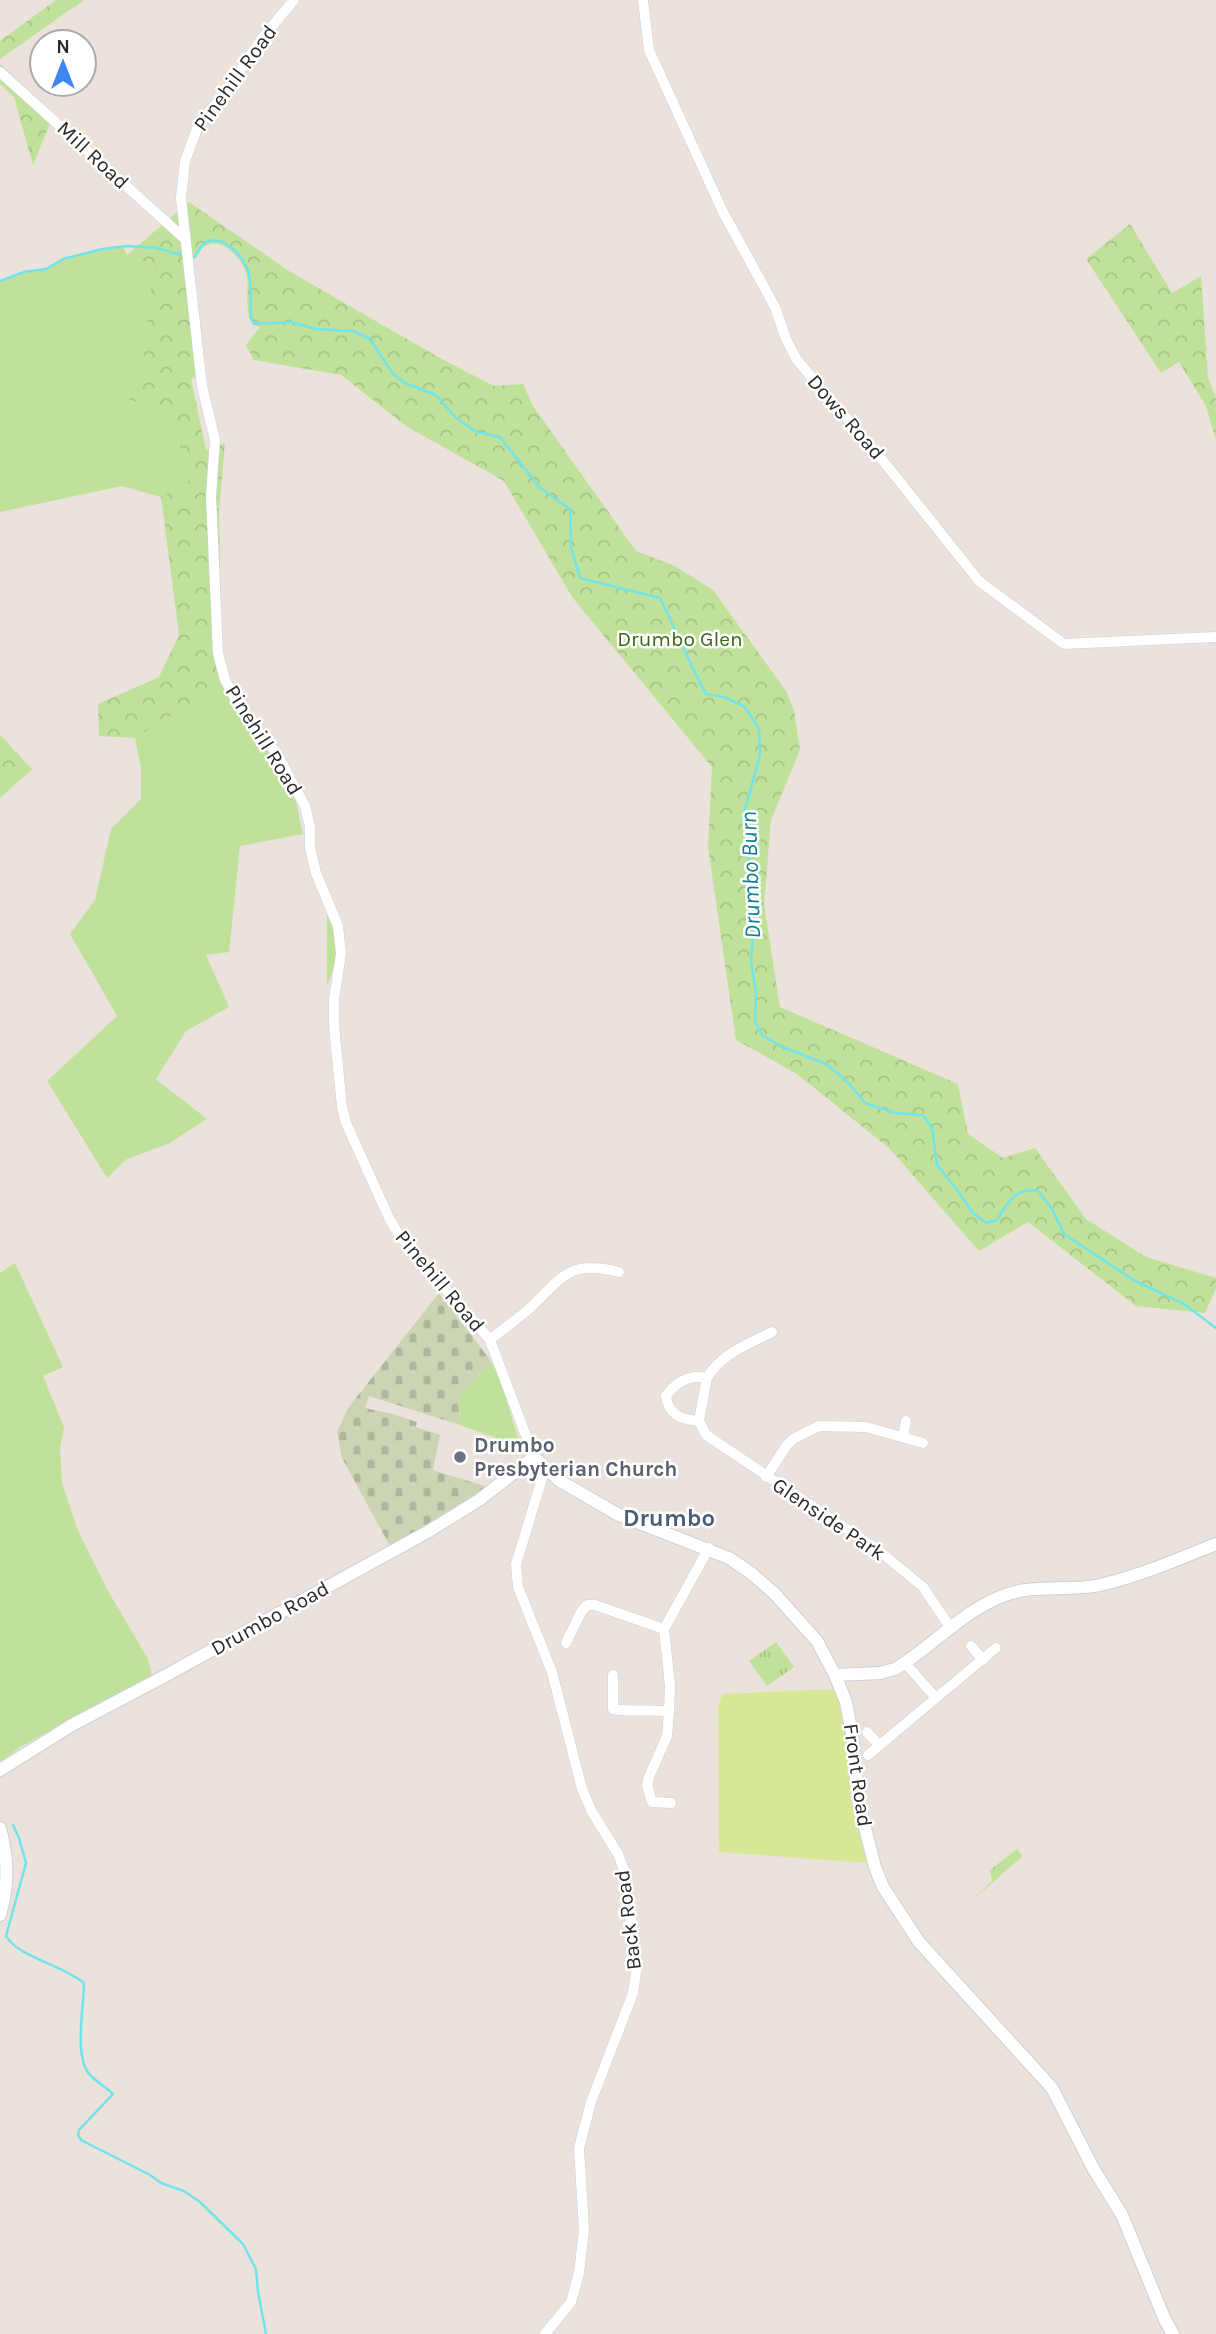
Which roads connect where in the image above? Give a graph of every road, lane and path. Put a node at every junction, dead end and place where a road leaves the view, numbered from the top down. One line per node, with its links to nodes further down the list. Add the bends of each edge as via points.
1 (294, 0): 4 (street, Pinehill Road, via 199,123 182,181)
2 (643, 0): 5 (street, Dows Road, via 649,50 797,360 979,580 1065,644)
3 (0, 72): 4 (street, Mill Road)
4 (185, 244): 8 (street, Pinehill Road, via 202,386 215,440 211,496 218,653 235,698 276,752 304,806 316,873 338,926 341,954 334,1027 346,1123 399,1235)
5 (1216, 637)
6 (619, 1272): 8 (street, via 588,1268 562,1275)
7 (772, 1332): 9 (street, via 721,1359)
8 (490, 1340): 14 (street, Pinehill Road)
9 (707, 1378): 11 (street); 11 (street, Glenside Park, via 686,1378 666,1396 673,1413 683,1420)
10 (906, 1420): 12 (street)
11 (699, 1421): 16 (street, Glenside Park, via 706,1435)
12 (903, 1437): 13 (street); 16 (street, via 866,1427 818,1426 793,1439)
13 (923, 1443)
14 (534, 1457): 15 (street, Front Road); 33 (street, Drumbo Road, via 429,1531 72,1725)
15 (545, 1469): 18 (street, Front Road, via 619,1515); 37 (street, Back Road, via 516,1564 518,1587 552,1672 582,1789 624,1870 637,1966 633,1993 591,2102 579,2148 584,2230 579,2273 571,2302)
16 (766, 1477): 19 (street, Glenside Park, via 878,1550 923,1587)
17 (1216, 1544): 19 (street, via 1098,1585 1003,1595)
18 (709, 1548): 20 (street); 27 (street, Front Road, via 751,1573 790,1608 817,1641)
19 (950, 1627): 25 (street)
20 (664, 1629): 21 (street, via 587,1605); 29 (street)
21 (565, 1643)
22 (971, 1646): 24 (street)
23 (996, 1648): 24 (street)
24 (983, 1660): 28 (street)
25 (905, 1663): 27 (street, via 880,1673); 28 (street)
26 (613, 1675): 29 (street, via 613,1709)
27 (835, 1675): 38 (street, Front Road, via 852,1734 861,1815 883,1887 919,1942 1052,2088 1122,2215)
28 (936, 1698): 31 (street)
29 (669, 1712): 34 (street, via 667,1736 647,1786 652,1802)
30 (867, 1732): 31 (street)
31 (879, 1745): 32 (street)
32 (868, 1755)
33 (0, 1770)
34 (671, 1803)
35 (0, 1828): 36 (street, via 8,1873)
36 (0, 1915)
37 (545, 2334)
38 (1173, 2334)

